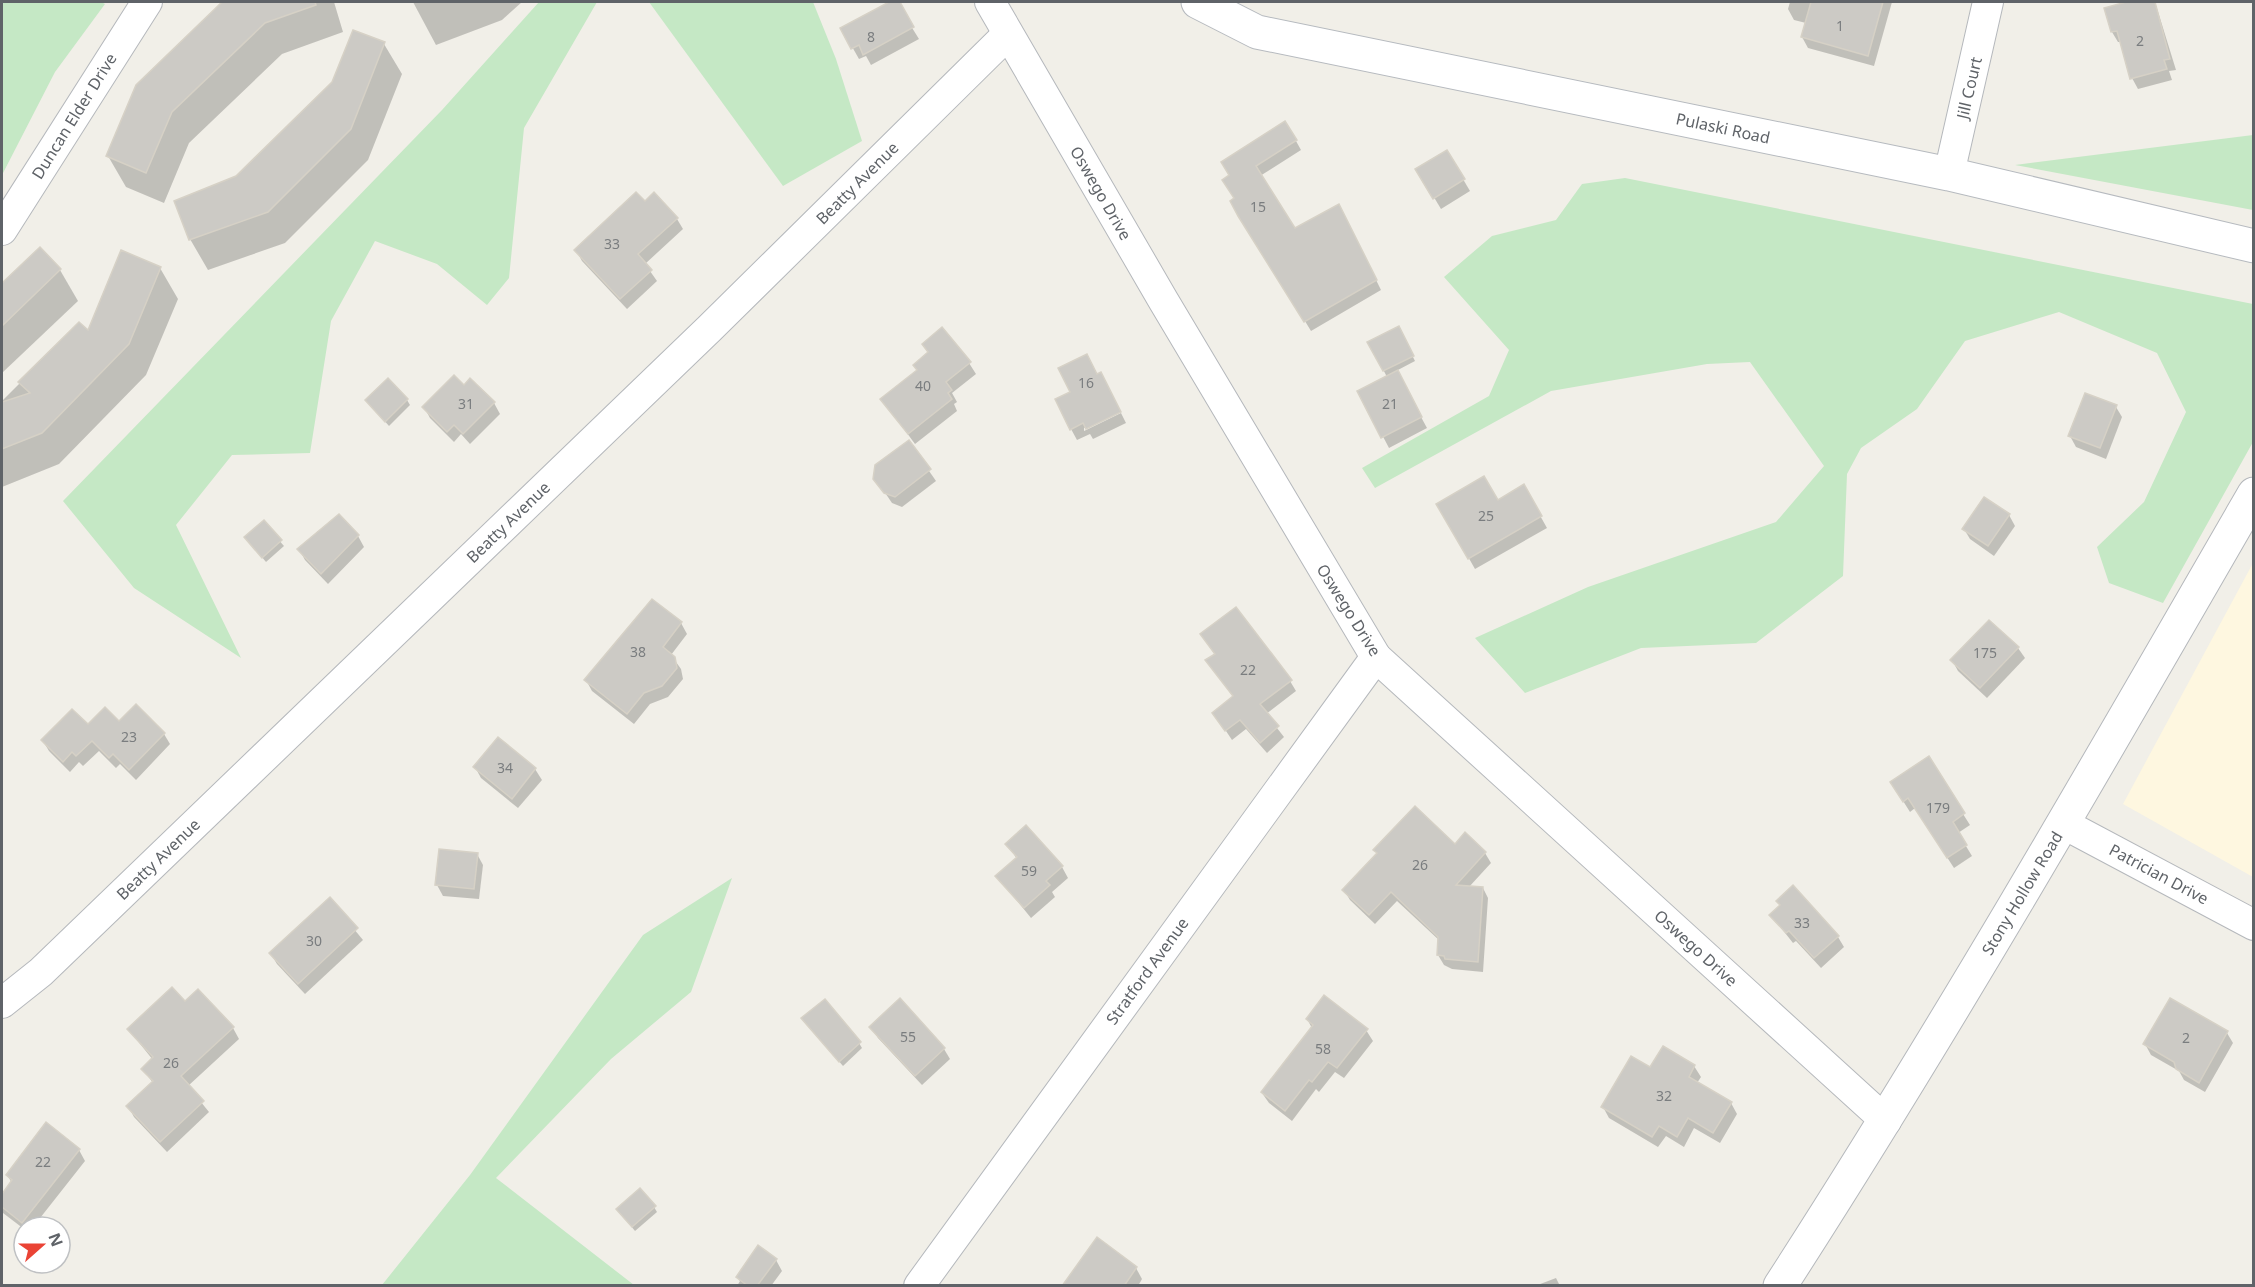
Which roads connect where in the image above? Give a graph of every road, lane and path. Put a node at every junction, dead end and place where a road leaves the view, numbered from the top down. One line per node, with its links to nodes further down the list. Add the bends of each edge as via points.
1 (147, 2): 7 (street, Duncan Elder Drive)
2 (990, 2): 5 (street, Oswego Drive)
3 (1198, 2): 6 (main road, Pulaski Road, via 1257,32)
4 (1988, 2): 6 (street, Jill Court)
5 (1008, 34): 10 (street, Oswego Drive); 13 (street, Beatty Avenue, via 676,361 41,972)
6 (1949, 174): 8 (main road, Pulaski Road)
7 (2, 230)
8 (2253, 246)
9 (2253, 494): 11 (main road, Stony Hollow Road)
10 (1376, 657): 14 (street, Oswego Drive); 15 (street, Stratford Avenue)
11 (2064, 824): 12 (street, Patrician Drive); 14 (main road, Stony Hollow Road)
12 (2253, 925)
13 (2, 1004)
14 (1886, 1121): 16 (main road, Stony Hollow Road)
15 (919, 1286)
16 (1780, 1286)

